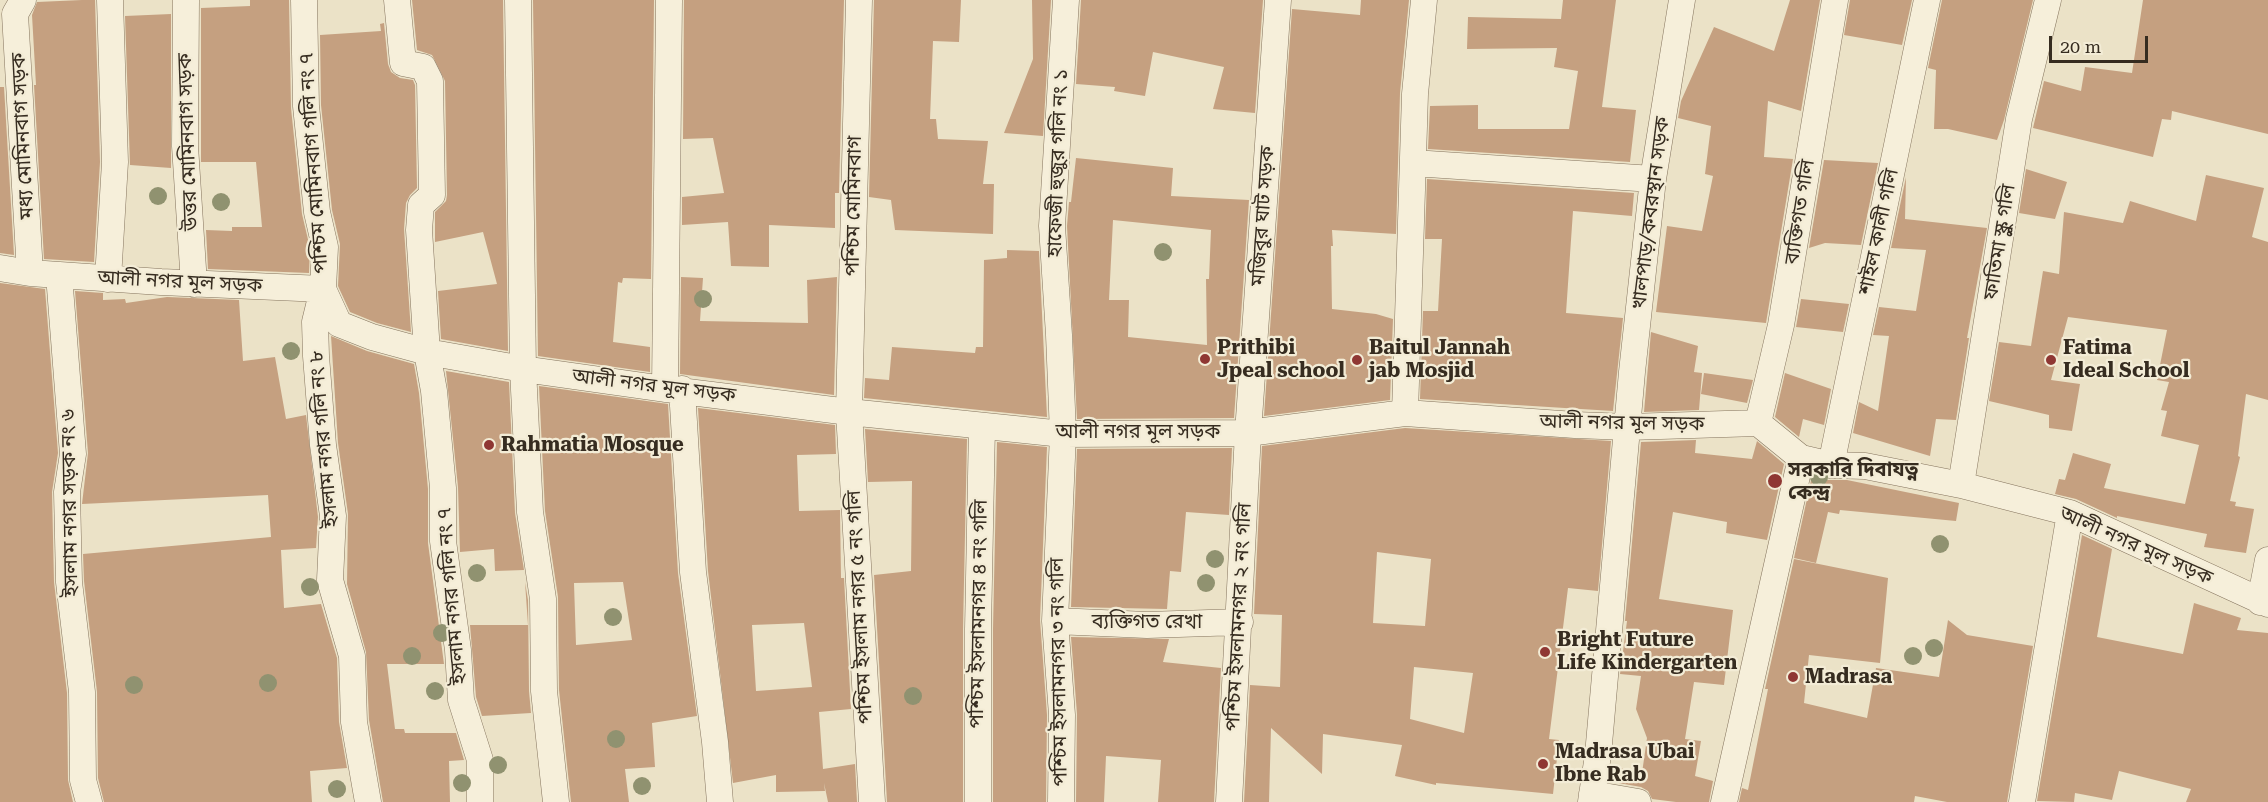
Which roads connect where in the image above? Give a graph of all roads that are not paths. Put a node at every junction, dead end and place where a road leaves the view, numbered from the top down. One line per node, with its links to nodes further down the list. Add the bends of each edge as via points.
1 (23, 0): 19 (street, মধ্য মোমিনবাগ সড়ক, via 15,14)
2 (110, 0): 21 (street, via 115,162)
3 (186, 0): 22 (street, উত্তর মোমিনবাগ সড়ক, via 185,146)
4 (304, 0): 23 (street, পশ্চিম মোমিনবাগ গলি নং ৭, via 306,106 317,212 325,248)
5 (397, 0): 24 (street, via 403,63 423,67 430,81 432,195 421,205 419,230)
6 (519, 0): 25 (street)
7 (669, 0): 26 (street)
8 (859, 0): 27 (street, পশ্চিম মোমিনবাগ)
9 (1066, 0): 33 (street, হাফেজী হুজুর গলি নং ১, via 1052,226)
10 (1278, 0): 32 (street, মজিবুর ঘাট সড়ক)
11 (1424, 0): 16 (street)
12 (1682, 0): 17 (street, খালপাড়/কবরস্থান সড়ক)
13 (1835, 0): 29 (street, ব্যক্তিগত গলি, via 1781,325)
14 (1927, 0): 35 (street, শাইল কালী গলি)
15 (2048, 0): 36 (street, ফাতিমা স্কুল গলি, via 2019,119)
16 (1413, 163): 17 (street); 28 (street)
17 (1653, 179): 31 (street, খালপাড়/কবরস্থান সড়ক)
18 (0, 268): 19 (street, আলী নগর মূল সড়ক)
19 (30, 273): 20 (street, আলী নগর মূল সড়ক)
20 (58, 275): 21 (street, আলী নগর মূল সড়ক); 43 (street, ইসলাম নগর সড়ক নং ৬, via 73,454 67,492 69,582 82,692 83,780)
21 (108, 279): 22 (street, আলী নগর মূল সড়ক)
22 (194, 284): 23 (street, আলী নগর মূল সড়ক)
23 (323, 289): 24 (street, আলী নগর মূল সড়ক, via 339,324 372,338); 44 (street, ইসলাম নগর গলি নং ৮, via 315,322 323,445 333,516 330,580 352,656 354,722)
24 (427, 352): 25 (street, আলী নগর মূল সড়ক); 45 (street, ইসলাম নগর গলি নং ৭, via 434,391 443,488 443,541 461,700 480,760)
25 (523, 369): 26 (street, আলী নগর মূল সড়ক); 46 (street, via 530,512 543,599 544,691)
26 (673, 389): 27 (street, আলী নগর মূল সড়ক); 47 (street)
27 (849, 412): 30 (street, আলী নগর মূল সড়ক); 48 (street, পশ্চিম ইসলাম নগর ৫ নং গলি)
28 (1405, 413): 31 (street, আলী নগর মূল সড়ক); 32 (street, আলী নগর মূল সড়ক)
29 (1758, 423): 31 (street, আলী নগর মূল সড়ক); 34 (street, আলী নগর মূল সড়ক)
30 (982, 426): 33 (street, আলী নগর মূল সড়ক); 49 (street, পশ্চিম ইসলামনগর ৪ নং গলি)
31 (1628, 427): 42 (street, খালপাড়/কবরস্থান সড়ক)
32 (1248, 433): 33 (street, আলী নগর মূল সড়ক); 41 (street, পশ্চিম ইসলামনগর ২ নং গলি)
33 (1063, 434): 40 (street, পশ্চিম ইসলামনগর ৩ নং গলি)
34 (1801, 458): 35 (street, আলী নগর মূল সড়ক); 53 (street)
35 (1831, 465): 36 (street, আলী নগর মূল সড়ক, via 1865,466)
36 (1960, 485): 37 (street, আলী নগর মূল সড়ক)
37 (2070, 513): 39 (street, আলী নগর মূল সড়ক); 54 (street)
38 (2268, 560): 39 (street)
39 (2264, 603)
40 (1055, 621): 41 (street, ব্যক্তিগত রেখা, via 1147,625); 50 (street, পশ্চিম ইসলামনগর ৩ নং গলি, via 1062,716)
41 (1240, 622): 51 (street, পশ্চিম ইসলামনগর ২ নং গলি)
42 (1591, 798): 52 (street)
43 (89, 802)
44 (368, 802)
45 (480, 802)
46 (556, 802)
47 (720, 802)
48 (872, 802)
49 (978, 802)
50 (1061, 802)
51 (1229, 802)
52 (1638, 802)
53 (1724, 802)
54 (2022, 802)

